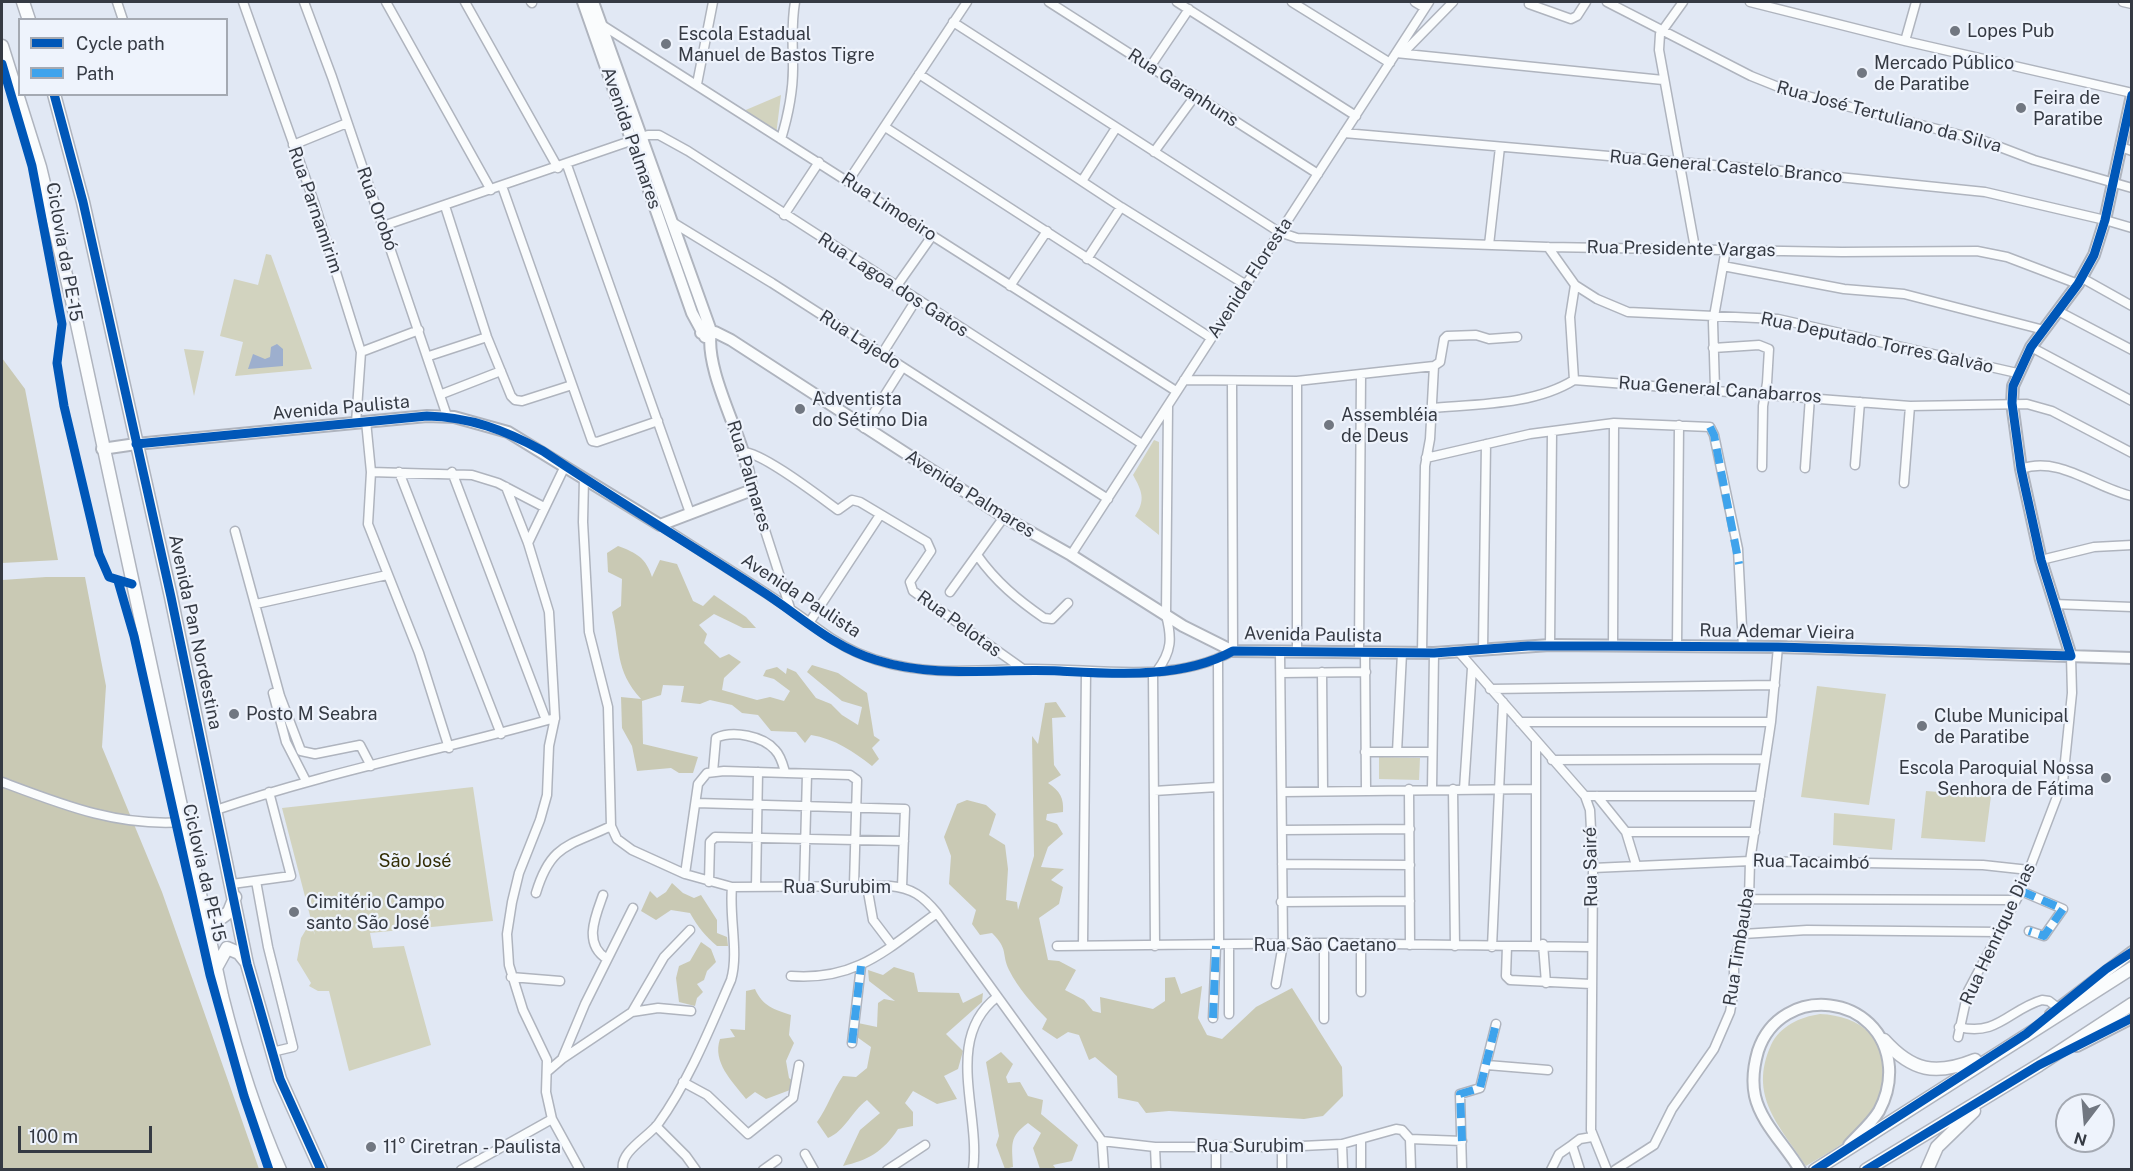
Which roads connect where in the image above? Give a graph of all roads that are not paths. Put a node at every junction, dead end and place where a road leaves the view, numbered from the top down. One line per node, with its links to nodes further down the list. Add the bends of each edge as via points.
1 (23, 2): 27 (highway)
2 (117, 2): 28 (street)
3 (243, 2): 50 (street, Rua Parnamirim)
4 (304, 2): 44 (street, Rua Orobó)
5 (386, 2): 64 (street)
6 (465, 2): 57 (street)
7 (583, 2): 48 (main road, Avenida Palmares)
8 (593, 2): 30 (main road, Avenida Palmares)
9 (713, 2): 39 (street)
10 (795, 2): 49 (street, via 790,105)
11 (967, 2): 29 (street)
12 (1049, 2): 36 (street, Rua Garanhuns)
13 (1177, 2): 26 (street)
14 (1292, 2): 35 (street)
15 (1415, 2): 25 (street)
16 (1454, 2): 34 (street)
17 (1586, 2): 23 (street, via 1571,19)
18 (1607, 2): 31 (street, Rua José Tertuliano da Silva)
19 (1683, 2): 31 (street)
20 (1750, 2): 32 (street)
21 (1916, 2): 32 (street)
22 (2123, 2): 24 (street)
23 (1529, 4)
24 (2132, 4)
25 (1427, 5): 34 (street, Avenida Floresta)
26 (1189, 9): 36 (street); 43 (street)
27 (28, 18)
28 (122, 18)
29 (953, 22): 37 (street); 46 (street, Rua Presidente Vargas)
30 (602, 25): 39 (street, Rua Limoeiro); 48 (main road, Avenida Palmares)
31 (1662, 30): 38 (street, via 1659,43); 61 (street, Rua José Tertuliano da Silva, via 1791,92 1984,141)
32 (1905, 41): 40 (street)
33 (2, 46): 133 (highway, via 40,167)
34 (1399, 53): 35 (street, Avenida Floresta); 38 (street)
35 (1390, 63): 43 (street, Avenida Floresta)
36 (1150, 67): 42 (street, Rua Garanhuns)
37 (919, 74): 45 (street); 60 (street)
38 (1663, 80): 55 (street)
39 (698, 84): 49 (street, Rua Limoeiro)
40 (2132, 94): 52 (main road)
41 (55, 96): 130 (highway, Avenida Pan Nordestina, via 83,202)
42 (1195, 96): 53 (street); 58 (street, Rua Garanhuns)
43 (1356, 116): 47 (street, Avenida Floresta)
44 (347, 123): 50 (street); 70 (street, Rua Orobó)
45 (885, 127): 59 (street); 72 (street)
46 (1116, 128): 53 (street, Rua Presidente Vargas); 60 (street)
47 (1344, 133): 51 (street, Rua General Castelo Branco); 58 (street, Avenida Floresta)
48 (637, 139): 56 (street); 67 (street, Rua Lagoa dos Gatos, via 651,135 664,138); 69 (main road, Avenida Palmares); 92 (main road, Avenida Palmares, via 692,313)
49 (781, 139): 54 (street, Rua Limoeiro)
50 (293, 145): 99 (street, Rua Parnamirim)
51 (1500, 147): 55 (street, Rua General Castelo Branco); 75 (street)
52 (2126, 149): 61 (main road)
53 (1154, 152): 73 (street, Rua Presidente Vargas)
54 (819, 162): 59 (street, Rua Limoeiro); 67 (street)
55 (1679, 164): 68 (street, Rua General Castelo Branco, via 1985,192); 77 (street)
56 (567, 165): 57 (street); 124 (street)
57 (558, 168): 62 (street)
58 (1318, 174): 73 (street, Avenida Floresta)
59 (849, 180): 74 (street, Rua Limoeiro)
60 (1082, 181): 66 (street)
61 (2112, 184): 63 (street, Rua José Tertuliano da Silva); 68 (main road)
62 (502, 186): 64 (street); 111 (street)
63 (2132, 188)
64 (491, 190): 65 (street)
65 (445, 206): 70 (street); 93 (street)
66 (1121, 207): 79 (street); 82 (street)
67 (784, 215): 85 (street, Rua Lagoa dos Gatos)
68 (2105, 220): 71 (street, Rua General Castelo Branco); 81 (main road, via 2094,255)
69 (672, 222): 92 (main road, Avenida Palmares); 100 (street, Rua Lajedo)
70 (383, 226): 90 (street, Rua Orobó)
71 (2132, 228)
72 (1047, 231): 79 (street); 84 (street)
73 (1279, 232): 75 (street, Rua Presidente Vargas, via 1317,241); 82 (street, Avenida Floresta)
74 (932, 236): 84 (street, Rua Limoeiro); 85 (street)
75 (1490, 245): 76 (street, Rua Presidente Vargas)
76 (1548, 247): 77 (street, Rua Presidente Vargas); 83 (street, Rua Deputado Torres Galvão)
77 (1695, 248): 78 (street, Rua Presidente Vargas)
78 (1726, 249): 80 (street); 81 (street, Rua Presidente Vargas, via 1977,251)
79 (1087, 259): 95 (street)
80 (1723, 266): 89 (street); 91 (street, via 1844,289 1904,294)
81 (2080, 281): 87 (street, Rua Presidente Vargas); 88 (main road)
82 (1246, 285): 95 (street, Avenida Floresta)
83 (1575, 285): 89 (street, Rua Deputado Torres Galvão, via 1628,312); 108 (street, via 1570,317)
84 (1011, 286): 113 (street, Rua Limoeiro)
85 (896, 287): 86 (street, Rua Lagoa dos Gatos)
86 (916, 300): 100 (street); 131 (street, Rua Lagoa dos Gatos)
87 (2132, 306)
88 (2058, 311): 91 (main road); 98 (street)
89 (1714, 316): 96 (street); 105 (street, Rua Deputado Torres Galvão, via 1778,319)
90 (419, 330): 99 (street); 101 (street, Rua Orobó)
91 (2044, 330): 97 (main road)
92 (707, 336): 128 (main road, Avenida Palmares, via 740,346); 134 (main road, Rua Palmares)
93 (487, 337): 101 (street); 104 (street)
94 (1517, 337): 102 (street, via 1447,336 1441,359)
95 (1211, 338): 107 (street, Avenida Floresta)
96 (1713, 348): 112 (street); 115 (street, via 1759,345 1768,349)
97 (2031, 348): 105 (main road); 117 (street)
98 (2132, 350)
99 (361, 352): 125 (street, Rua Parnamirim)
100 (882, 354): 103 (street, Rua Lajedo)
101 (429, 356): 114 (street, Rua Orobó)
102 (1434, 366): 106 (street); 122 (street)
103 (902, 368): 128 (street); 150 (street, Rua Lajedo)
104 (501, 371): 111 (street, via 511,396 519,401); 114 (street)
105 (2017, 373): 119 (main road)
106 (1361, 374): 109 (street); 180 (street)
107 (1184, 380): 110 (street); 113 (street, Avenida Floresta)
108 (1574, 380): 112 (street, Rua General Canabarros); 122 (street, Rua General Canabarros, via 1534,396)
109 (1297, 381): 110 (street); 179 (street)
110 (1232, 382): 177 (street)
111 (572, 385): 124 (street, via 594,442)
112 (1715, 389): 115 (street, Rua General Canabarros)
113 (1176, 391): 121 (street, Avenida Floresta)
114 (442, 394): 123 (street, Rua Orobó)
115 (1765, 394): 116 (street, Rua General Canabarros); 139 (street)
116 (1810, 397): 118 (street, Rua General Canabarros); 140 (street)
117 (2132, 401)
118 (1860, 402): 120 (street, Rua General Canabarros); 137 (street)
119 (2012, 403): 120 (street, Rua General Canabarros); 135 (street, Rua General Canabarros, via 2052,411); 141 (main road)
120 (1910, 405): 146 (street)
121 (1168, 406): 131 (street, Avenida Floresta); 169 (street)
122 (1431, 408): 136 (street)
123 (447, 416): 125 (main road, Avenida Paulista); 138 (main road, Avenida Paulista, via 508,432)
124 (658, 421): 152 (street)
125 (361, 422): 130 (main road, Avenida Paulista); 142 (street, Rua Parnamirim)
126 (1614, 423): 127 (street); 129 (street); 172 (street)
127 (1679, 426): 173 (street); 174 (street, via 1710,427 1714,435 1738,549)
128 (864, 428): 154 (main road, Avenida Palmares)
129 (1552, 432): 132 (street); 171 (street)
130 (136, 444): 133 (main road, Avenida Paulista); 236 (highway, Avenida Pan Nordestina)
131 (1142, 444): 150 (street, Avenida Floresta)
132 (1486, 444): 136 (street); 176 (street)
133 (102, 449): 237 (highway)
134 (744, 452): 148 (main road, Rua Palmares); 153 (street, Rua Pelotas, via 772,464 838,510 856,500)
135 (2132, 453)
136 (1426, 458): 183 (street)
137 (1855, 465)
138 (566, 466): 145 (main road, Avenida Paulista); 151 (street)
139 (1762, 467)
140 (1805, 468)
141 (2021, 469): 149 (street, via 2056,466 2106,489); 161 (main road)
142 (371, 472): 143 (street); 162 (street, Rua Parnamirim, via 368,524)
143 (399, 472): 144 (street); 202 (street)
144 (452, 472): 147 (street); 199 (street)
145 (584, 478): 155 (main road, Avenida Paulista); 238 (street, via 590,632 608,707)
146 (1904, 483)
147 (506, 487): 151 (street); 157 (street)
148 (752, 490): 152 (main road); 168 (street, Rua Palmares)
149 (2132, 496)
150 (1108, 500): 160 (street, Avenida Floresta)
151 (544, 507): 157 (street)
152 (690, 513): 155 (main road)
153 (880, 515): 170 (street); 189 (street, Rua Pelotas, via 930,545 929,555 910,582 913,591)
154 (1004, 517): 159 (street); 160 (main road, Avenida Palmares)
155 (660, 525): 168 (street, Avenida Paulista)
156 (235, 531): 165 (street)
157 (528, 543): 199 (street, via 550,620)
158 (2132, 545): 161 (street, via 2094,547)
159 (977, 555): 163 (street); 164 (street, via 1008,591 1044,618 1052,619)
160 (1071, 555): 169 (main road, Avenida Palmares)
161 (2042, 560): 166 (main road)
162 (387, 575): 165 (street); 204 (street, Rua Parnamirim, via 419,653)
163 (950, 592)
164 (1068, 603)
165 (256, 604): 210 (street, via 280,696 302,751 315,754 360,745)
166 (2054, 604): 167 (street); 185 (main road)
167 (2132, 607)
168 (790, 609): 170 (street, Avenida Paulista)
169 (1166, 615): 177 (main road, Avenida Palmares); 190 (street, via 1172,640)
170 (809, 623): 189 (street, Avenida Paulista, via 855,652 911,669 998,673)
171 (1550, 645): 172 (main road, Rua Ademar Vieira); 176 (main road, Rua Ademar Vieira)
172 (1613, 646): 173 (main road, Rua Ademar Vieira)
173 (1677, 647): 174 (main road, Rua Ademar Vieira)
174 (1743, 647): 175 (main road, Rua Ademar Vieira)
175 (1778, 647): 185 (main road, Rua Ademar Vieira); 195 (street, Rua Timbauba)
176 (1484, 649): 181 (main road, Avenida Paulista)
177 (1233, 651): 178 (main road, Avenida Paulista); 187 (street, Avenida Paulista)
178 (1280, 652): 179 (main road, Avenida Paulista); 194 (street)
179 (1297, 652): 180 (main road, Avenida Paulista)
180 (1362, 652): 182 (main road, Avenida Paulista); 193 (street)
181 (1459, 652): 184 (main road, Avenida Paulista); 188 (street)
182 (1402, 653): 183 (main road, Avenida Paulista); 206 (street)
183 (1422, 653): 184 (main road, Avenida Paulista)
184 (1434, 653): 207 (street)
185 (2071, 656): 186 (main road, Rua Ademar Vieira); 252 (street, Rua Henrique Dias, via 2072,693 2063,781)
186 (2132, 658)
187 (1218, 659): 190 (street, Avenida Paulista); 217 (street)
188 (1472, 668): 196 (street); 221 (street)
189 (1023, 669): 191 (street, Avenida Paulista)
190 (1155, 671): 191 (street, Avenida Paulista); 226 (street)
191 (1086, 672): 279 (street)
192 (1322, 672): 193 (street); 194 (street); 224 (street)
193 (1366, 672): 205 (street)
194 (1281, 673): 228 (street)
195 (1775, 685): 196 (street); 201 (street, Rua Timbauba)
196 (1490, 689): 198 (street)
197 (273, 693): 215 (street, via 286,742)
198 (1503, 702): 200 (street); 222 (street)
199 (550, 719): 202 (street); 299 (street, via 547,795 519,873 508,925)
200 (1520, 722): 201 (street); 203 (street)
201 (1771, 722): 208 (street, Rua Timbauba)
202 (501, 734): 204 (street)
203 (1536, 741): 209 (street); 223 (street)
204 (448, 748): 210 (street)
205 (1365, 752): 206 (street); 225 (street)
206 (1397, 752): 207 (street)
207 (1432, 752): 219 (street)
208 (1766, 759): 209 (street); 231 (street, Rua Timbauba)
209 (1552, 760): 229 (street)
210 (371, 766): 215 (street)
211 (713, 772): 212 (street); 213 (street, via 715,740 732,735 763,741 776,750); 232 (street, via 698,784)
212 (758, 772): 213 (street); 233 (street)
213 (786, 772): 214 (street)
214 (807, 774): 234 (street); 235 (street, via 856,777)
215 (306, 781): 227 (street)
216 (2, 782): 237 (street, via 118,820 154,825)
217 (1217, 787): 226 (street); 284 (street)
218 (1409, 789): 219 (street); 225 (street); 239 (street)
219 (1432, 789): 220 (street)
220 (1453, 789): 221 (street); 288 (street)
221 (1464, 789): 222 (street)
222 (1500, 789): 223 (street); 290 (street)
223 (1536, 789): 282 (street)
224 (1323, 790): 225 (street); 228 (street)
225 (1366, 790)
226 (1154, 791): 287 (street)
227 (269, 792): 236 (street); 254 (street, via 291,876)
228 (1283, 792): 240 (street)
229 (1585, 796): 230 (street); 251 (street, Rua Sairé, via 1590,810)
230 (1597, 796): 231 (street); 241 (street)
231 (1760, 796): 242 (street, Rua Timbauba)
232 (696, 803): 233 (street); 253 (street)
233 (758, 805): 234 (street); 243 (street)
234 (807, 807): 235 (street); 244 (street)
235 (856, 807): 245 (street); 246 (street, via 905,809)
236 (216, 810): 256 (highway, Avenida Pan Nordestina)
237 (184, 822): 271 (highway)
238 (611, 826): 253 (street, Rua Surubim, via 622,844); 264 (street, via 568,844 554,855)
239 (1410, 829): 240 (street); 249 (street)
240 (1283, 830): 248 (street)
241 (1626, 832): 242 (street); 250 (street)
242 (1755, 832): 247 (street, Rua Timbauba)
243 (757, 838): 244 (street); 255 (street, via 711,840); 260 (street)
244 (806, 839): 245 (street); 261 (street)
245 (854, 840): 246 (street); 257 (street)
246 (904, 841): 262 (street)
247 (1750, 861): 250 (street, Rua Tacaimbó); 252 (street, Rua Tacaimbó, via 1983,865); 267 (street, Rua Timbauba)
248 (1281, 864): 249 (street); 270 (street)
249 (1410, 865): 269 (street)
250 (1636, 865): 251 (street, Rua Tacaimbó)
251 (1593, 868): 291 (street, Rua Sairé)
252 (2029, 870): 263 (street, Rua Henrique Dias)
253 (685, 874): 255 (street, Rua Surubim)
254 (256, 881): 256 (street); 321 (street, via 293,1047)
255 (708, 882): 259 (street, Rua Surubim)
256 (232, 884): 266 (highway, Avenida Pan Nordestina)
257 (854, 885): 258 (street, Rua Surubim); 261 (street, Rua Surubim)
258 (867, 885): 262 (street, Rua Surubim); 283 (street, via 873,920)
259 (732, 887): 260 (street, Rua Surubim); 328 (street, via 735,965)
260 (756, 887): 261 (street, Rua Surubim)
261 (804, 887)
262 (902, 887): 273 (street, Rua Surubim, via 919,894)
263 (2021, 891): 268 (street, Rua Henrique Dias); 275 (street, via 2063,909 2044,936)
264 (536, 893)
265 (603, 895): 293 (street, via 592,936 598,952)
266 (235, 897): 271 (highway, via 229,912 221,918 213,917); 294 (highway, Avenida Pan Nordestina)
267 (1749, 899): 268 (street); 277 (street, Rua Timbauba)
268 (2015, 900): 276 (street, Rua Henrique Dias)
269 (1410, 901): 270 (street); 285 (street)
270 (1281, 902): 280 (street)
271 (203, 903): 296 (highway)
272 (633, 908): 293 (street)
273 (937, 913): 283 (street); 305 (street, Rua Surubim)
274 (690, 930): 309 (street, via 664,957)
275 (2029, 931)
276 (1999, 932): 277 (street, via 1807,930); 315 (street, Rua Henrique Dias, via 1968,992)
277 (1743, 934): 369 (street, Rua Timbauba, via 1733,967 1733,1002 1714,1049 1672,1109 1652,1147)
278 (1324, 943): 280 (street, Rua São Caetano); 281 (street, Rua São Caetano); 313 (street)
279 (1083, 944): 286 (street, Rua São Caetano); 287 (street, Rua São Caetano)
280 (1283, 944): 284 (street, Rua São Caetano); 302 (street)
281 (1361, 944): 285 (street, Rua São Caetano); 304 (street)
282 (1539, 944): 289 (street, Rua São Caetano); 291 (street, Rua São Caetano); 301 (street)
283 (892, 945): 295 (street)
284 (1221, 945): 287 (street, Rua São Caetano); 310 (street); 311 (street)
285 (1410, 945): 288 (street, Rua São Caetano)
286 (1057, 946)
287 (1155, 946)
288 (1455, 946): 290 (street, Rua São Caetano)
289 (1507, 946): 290 (street, Rua São Caetano); 301 (street, via 1506,976 1515,981)
290 (1492, 947)
291 (1592, 947): 303 (street, Rua Sairé)
292 (2132, 952): 307 (main road)
293 (607, 959): 322 (street)
294 (247, 964): 296 (highway, via 239,953 227,948); 321 (highway, Avenida Pan Nordestina)
295 (861, 966): 298 (street, via 818,977); 319 (street)
296 (216, 968): 348 (highway, via 238,1058)
297 (2132, 968): 316 (highway)
298 (791, 976)
299 (511, 977): 300 (street); 327 (street, via 543,1050)
300 (560, 981)
301 (1546, 983): 303 (street)
302 (1276, 984)
303 (1592, 984): 333 (street, Rua Sairé)
304 (1361, 992)
305 (997, 997): 336 (street, Rua Surubim); 357 (street, via 982,1010 969,1048 967,1094 975,1145)
306 (2132, 1004): 325 (highway)
307 (2058, 1008): 315 (street, via 2042,1000 1986,1029); 316 (main road)
308 (691, 1011): 309 (street, via 658,1008)
309 (632, 1012): 322 (street)
310 (1229, 1014)
311 (1214, 1018)
312 (2132, 1018): 325 (main road)
313 (1324, 1019)
314 (1496, 1024): 324 (street)
315 (1959, 1027): 317 (street, Rua Henrique Dias)
316 (2026, 1034): 320 (highway)
317 (1958, 1037)
318 (1884, 1040): 320 (highway, via 1906,1060 1940,1071); 345 (main road, via 1890,1075 1887,1092 1871,1122); 370 (main road, via 1864,1017 1833,1005 1816,1004 1790,1013 1769,1030 1757,1057 1755,1097)
319 (852, 1043)
320 (2011, 1043): 345 (highway)
321 (272, 1052): 349 (highway, Avenida Pan Nordestina)
322 (562, 1059): 327 (street)
323 (799, 1065): 332 (street, via 793,1098)
324 (1487, 1065): 326 (street); 337 (street, via 1480,1088 1460,1094)
325 (2039, 1065): 329 (highway)
326 (1548, 1070)
327 (548, 1071): 330 (street, via 545,1086)
328 (683, 1082): 331 (street); 332 (street, via 707,1095)
329 (2001, 1087): 372 (highway); 373 (highway, via 1951,1131 1937,1147)
330 (552, 1119): 350 (street); 351 (street)
331 (656, 1126): 352 (street, via 626,1156); 353 (street)
332 (748, 1134): 338 (street)
333 (1592, 1134): 342 (street); 368 (street)
334 (1361, 1139): 335 (street, Rua Surubim, via 1396,1129); 339 (street, Rua Surubim); 363 (street)
335 (1410, 1139): 337 (street); 364 (street)
336 (1102, 1141): 343 (street, Rua Surubim); 358 (street)
337 (1462, 1141): 365 (street)
338 (756, 1143)
339 (1342, 1144): 344 (street, Rua Surubim); 362 (street)
340 (925, 1145): 356 (street)
341 (1216, 1145): 343 (street, Rua Surubim); 344 (street, Rua Surubim); 360 (street)
342 (1572, 1145): 366 (street, via 1559,1154); 367 (street)
343 (1155, 1147): 359 (street)
344 (1282, 1147): 361 (street)
345 (1843, 1151): 371 (highway)
346 (805, 1155): 355 (street)
347 (777, 1160): 354 (street)
348 (280, 1170)
349 (321, 1170)
350 (461, 1170)
351 (580, 1170)
352 (623, 1170)
353 (696, 1170)
354 (764, 1170)
355 (814, 1170)
356 (887, 1170)
357 (973, 1170)
358 (1104, 1170)
359 (1156, 1170)
360 (1216, 1170)
361 (1282, 1170)
362 (1343, 1170)
363 (1361, 1170)
364 (1411, 1170)
365 (1462, 1170)
366 (1551, 1170)
367 (1580, 1170)
368 (1607, 1170)
369 (1615, 1170)
370 (1800, 1170)
371 (1815, 1170)
372 (1866, 1170)
373 (1927, 1170)

